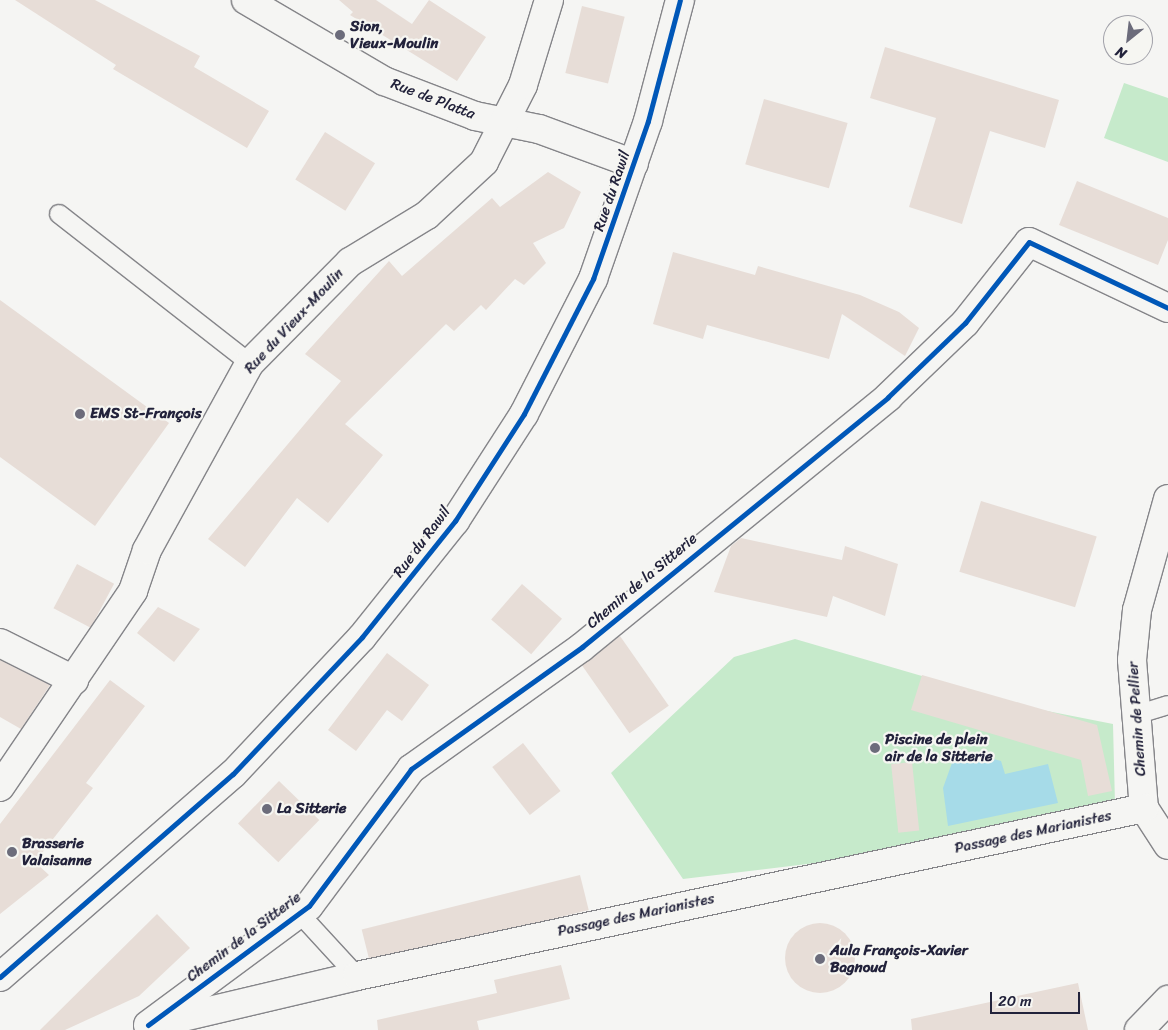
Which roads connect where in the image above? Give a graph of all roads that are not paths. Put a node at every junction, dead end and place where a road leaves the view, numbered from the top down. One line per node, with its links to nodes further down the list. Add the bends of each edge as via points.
1 (246, 0): 4 (street, Rue de Platta, via 384,81)
2 (549, 0): 4 (street, Rue du Vieux-Moulin)
3 (680, 0): 5 (street, Rue du Rawil)
4 (507, 124): 5 (street, Rue de Platta, via 539,129); 8 (street, Rue du Vieux-Moulin, via 484,162 456,190 427,215 350,262)
5 (634, 164): 18 (street, Rue du Rawil, via 593,279 545,375 490,469 410,580 292,714 233,774)
6 (59, 214): 8 (lane)
7 (1168, 308): 17 (street, Chemin de la Sitterie, via 1029,242 965,323 888,397 582,647 411,769)
8 (250, 363): 11 (street, Rue du Vieux-Moulin, via 147,550 133,591)
9 (1168, 499): 13 (street, Chemin de Pellier, via 1137,610 1132,660)
10 (0, 643): 11 (street)
11 (74, 680): 14 (street, Rue du Vieux-Moulin)
12 (1168, 704): 13 (lane)
13 (1139, 714): 15 (street, Chemin de Pellier)
14 (0, 787)
15 (1144, 808): 16 (street, Chemin de Pellier); 19 (street, Passage des Marianistes)
16 (1168, 845)
17 (299, 913): 19 (lane); 21 (street, Chemin de la Sitterie)
18 (0, 976)
19 (357, 976): 21 (street, Passage des Marianistes)
20 (1168, 1000): 22 (street)
21 (139, 1028)
22 (1139, 1030)

